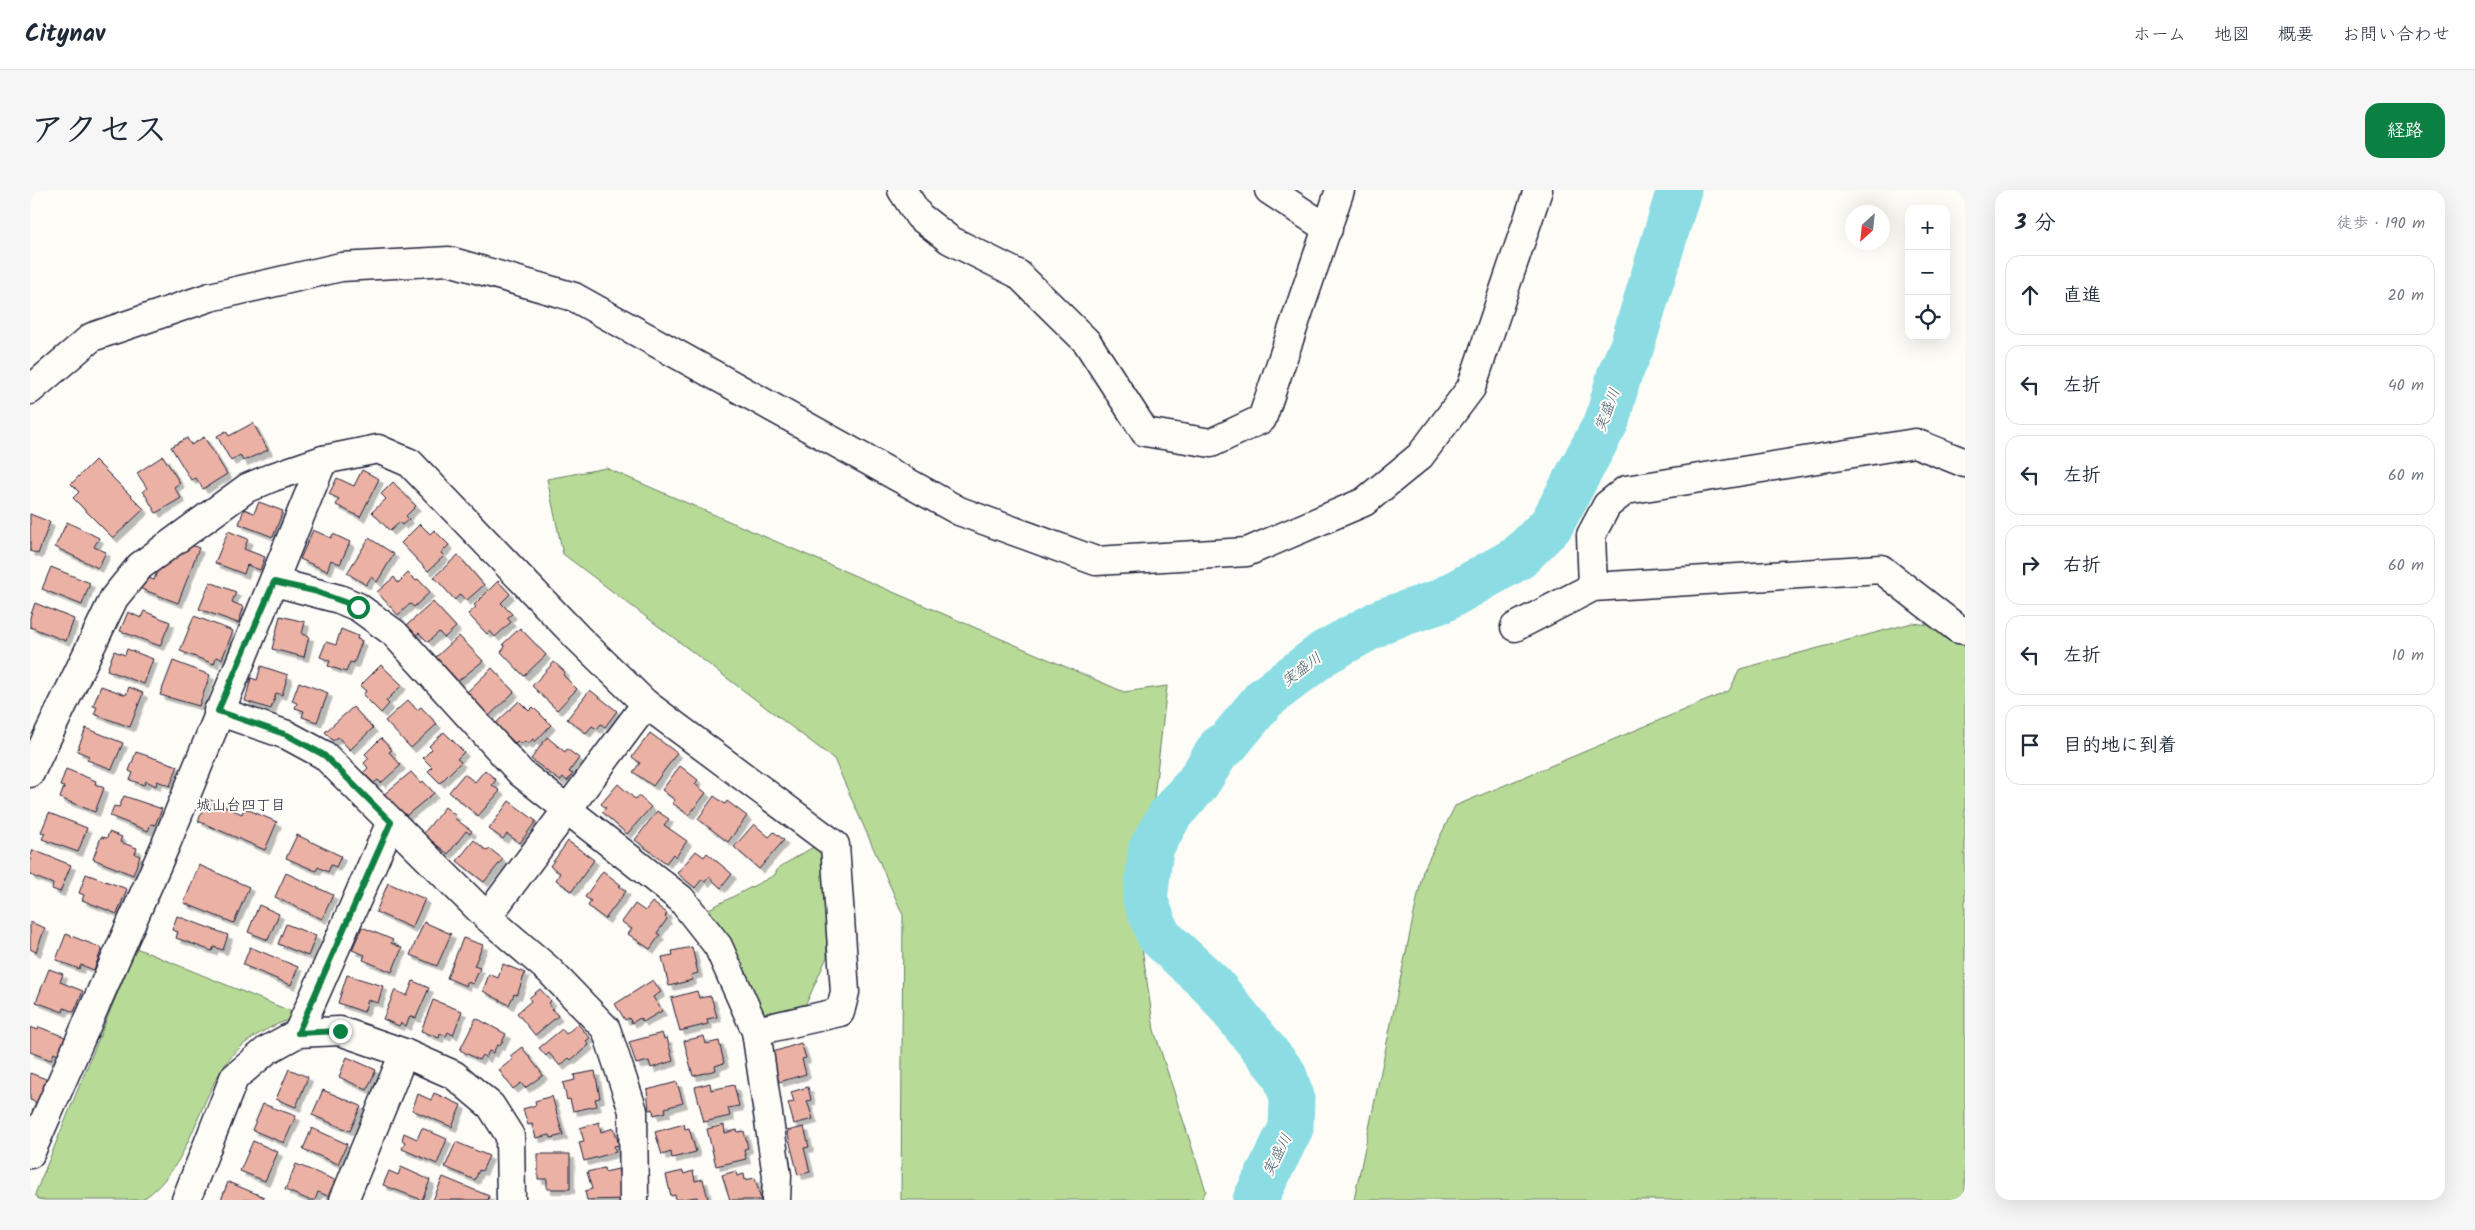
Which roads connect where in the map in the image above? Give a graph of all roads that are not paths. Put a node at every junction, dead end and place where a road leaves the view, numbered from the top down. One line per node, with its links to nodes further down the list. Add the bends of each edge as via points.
1 (902, 190): 5 (street, via 919,216 950,240 1018,274 1087,342 1145,432 1211,443 1262,418)
2 (1269, 190): 5 (street)
3 (1340, 190): 5 (street)
4 (1538, 190): 6 (street, via 1471,388 1420,456 1364,502 1247,552 1096,561 977,518 959,511 574,297 449,261 341,267 210,297 92,337)
5 (1328, 230)
6 (30, 390)
7 (323, 460): 9 (street); 13 (street, via 378,449 410,463); 15 (street, via 247,488 140,566 114,598)
8 (1965, 463): 10 (street, via 1915,443 1626,490 1607,506 1591,535)
9 (274, 582): 14 (street); 16 (street, via 358,607 394,633 521,773)
10 (1593, 587): 11 (street); 12 (street, via 1881,569 1958,629)
11 (1515, 627)
12 (1965, 630)
13 (646, 704): 16 (street); 19 (street, via 835,845 845,992 840,1012)
14 (218, 711): 17 (street, via 287,735 324,755); 22 (street, via 166,844)
15 (30, 773)
16 (568, 808): 18 (street); 19 (street, via 681,898 718,946)
17 (391, 822): 18 (street); 20 (street)
18 (487, 917): 26 (street, via 549,970 606,1029 633,1111)
19 (756, 1031): 27 (street, via 777,1176)
20 (298, 1033): 21 (street, via 340,1031); 23 (street, via 266,1050 234,1078)
21 (404, 1053): 24 (street); 25 (street, via 454,1074 491,1106 510,1136)
22 (30, 1154)
23 (186, 1200)
24 (344, 1200)
25 (511, 1200)
26 (634, 1200)
27 (776, 1200)

